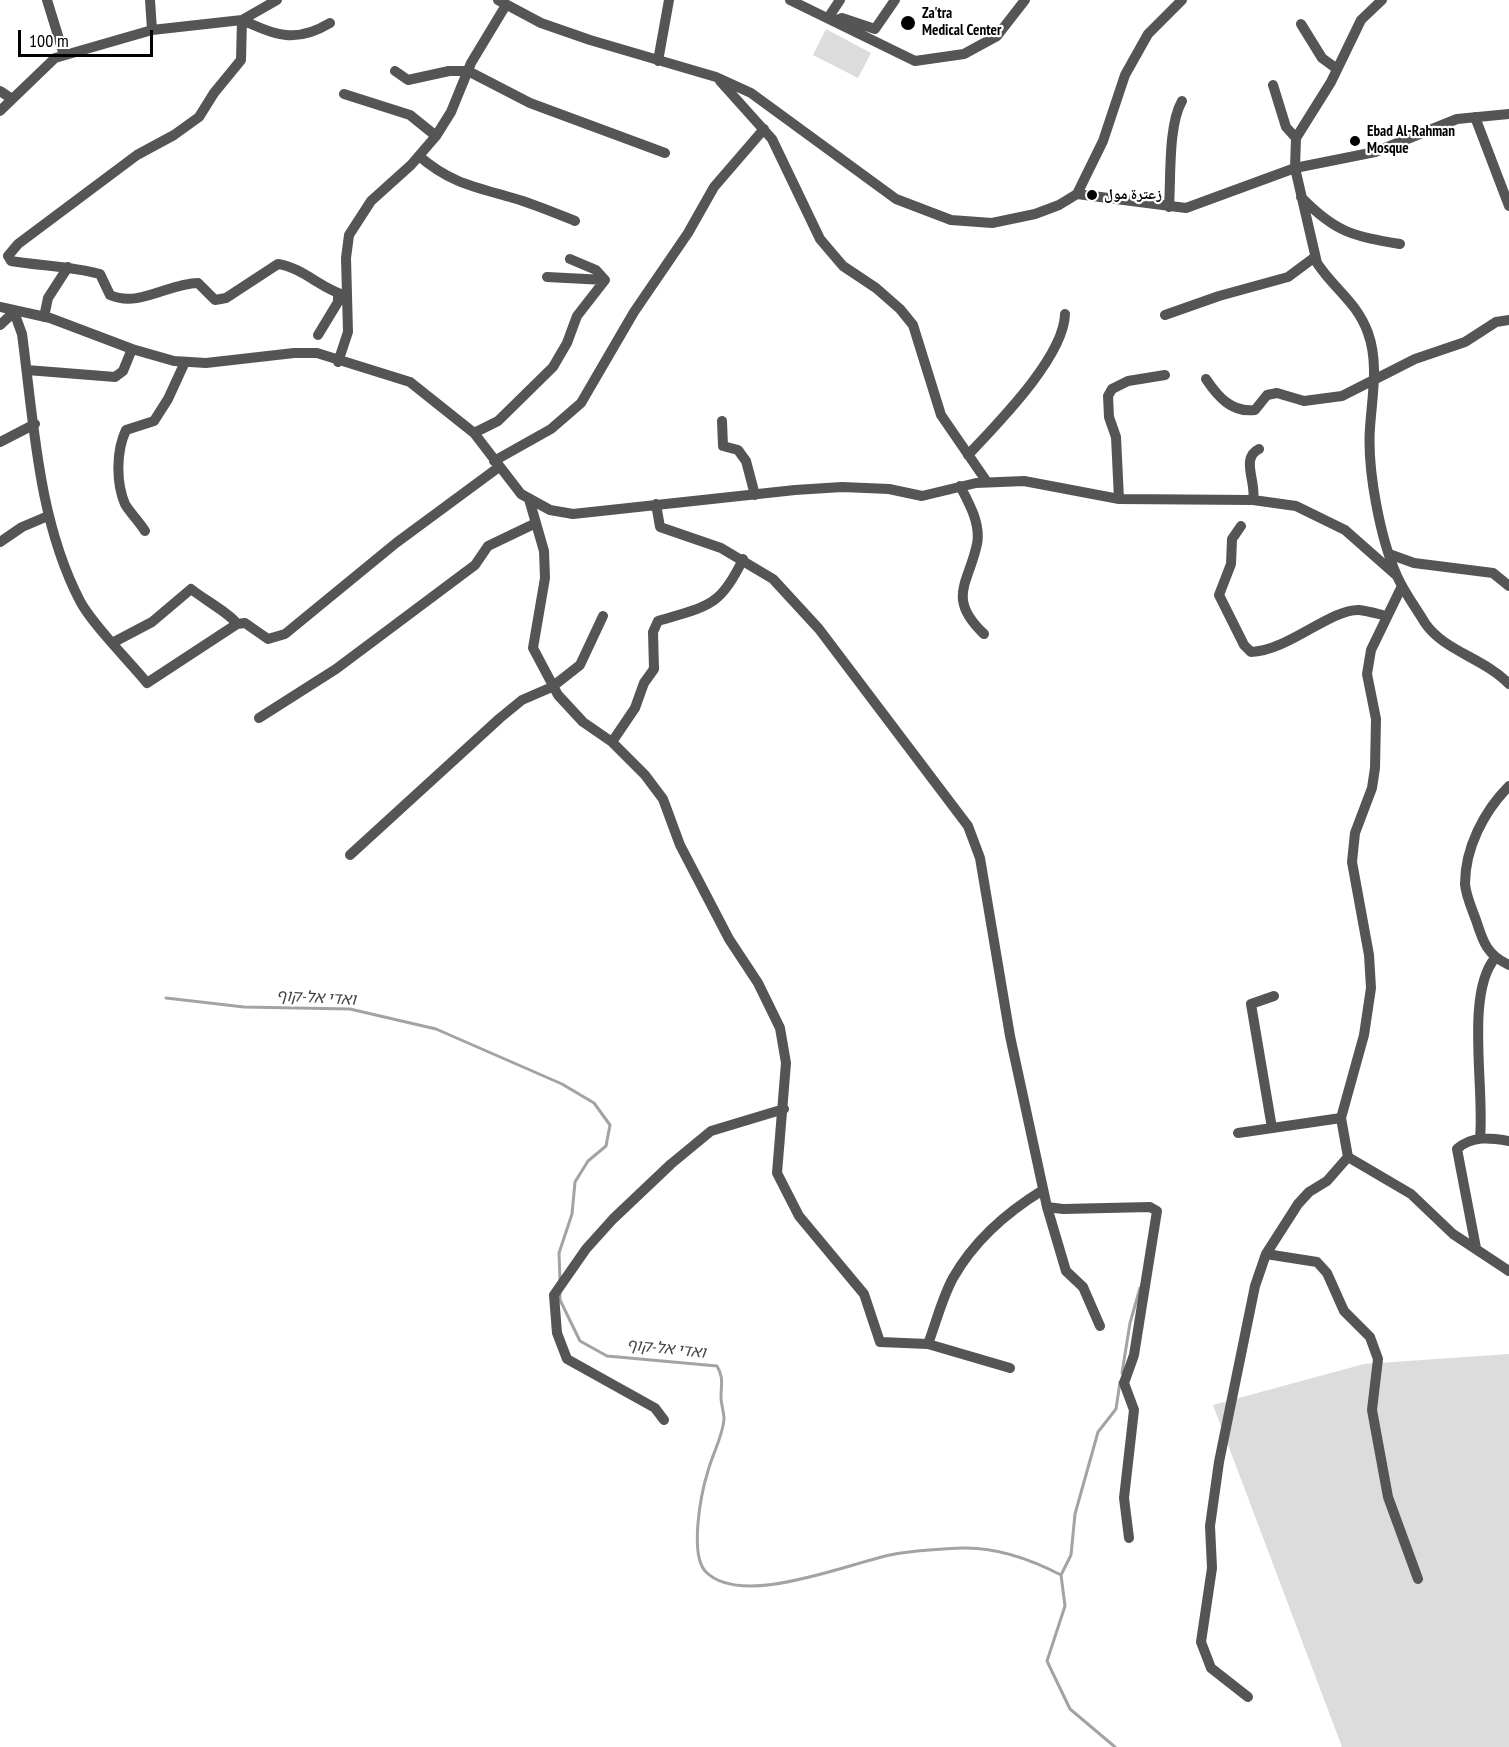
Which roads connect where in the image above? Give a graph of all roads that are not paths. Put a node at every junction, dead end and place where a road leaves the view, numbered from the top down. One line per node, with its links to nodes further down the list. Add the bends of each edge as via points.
1 (47, 0): 17 (street)
2 (150, 0): 16 (street)
3 (277, 0): 12 (street)
4 (669, 0): 18 (street)
5 (790, 0): 13 (street)
6 (840, 0): 13 (street)
7 (895, 0): 13 (street, via 875,29 842,18)
8 (1025, 0): 13 (street, via 997,36 964,54 927,60 904,57)
9 (1182, 0): 37 (street, via 1148,34 1125,75 1103,141)
10 (1382, 0): 19 (street, via 1361,20)
11 (502, 3): 18 (street, via 541,23); 21 (street)
12 (242, 20): 14 (street, via 269,32 295,37); 16 (street); 45 (street, via 241,60 199,117 137,155 18,244 8,256 11,261)
13 (831, 20)
14 (330, 23)
15 (1301, 24): 19 (street, via 1322,58)
16 (152, 30): 17 (street)
17 (64, 55): 26 (street, via 41,69)
18 (658, 61): 22 (street)
19 (1337, 69): 33 (street)
20 (395, 71): 21 (street, via 408,80 449,70)
21 (468, 71): 32 (street); 34 (street, via 530,103)
22 (716, 77): 31 (street); 37 (street, via 751,93 882,191 951,220 992,223 1012,219 1059,205)
23 (1273, 85): 33 (street, via 1286,127)
24 (0, 91): 26 (street)
25 (344, 94): 32 (street, via 410,115)
26 (12, 99): 28 (street)
27 (1182, 101): 40 (street, via 1173,142)
28 (0, 111)
29 (1509, 114): 30 (street)
30 (1475, 117): 36 (street, via 1457,119 1375,152); 39 (street)
31 (764, 129): 69 (street, via 829,252 892,302 913,325 941,415); 70 (street, via 714,187 581,403 551,429)
32 (436, 136): 35 (street)
33 (1296, 138): 36 (street)
34 (665, 153)
35 (419, 156): 41 (street, via 437,172 467,186); 48 (street, via 371,201 349,235)
36 (1295, 168): 38 (street); 40 (street, via 1186,208)
37 (1077, 194): 40 (street)
38 (1301, 197): 42 (street, via 1319,215 1353,236); 43 (street)
39 (1509, 206)
40 (1169, 207)
41 (575, 221)
42 (1400, 244)
43 (1315, 257): 52 (street, via 1288,277); 62 (street, via 1326,277 1354,305 1368,333)
44 (570, 260): 47 (street, via 596,270)
45 (68, 267): 48 (street, via 100,274 110,296 117,299 148,296 188,283 198,283 215,300 226,298 278,264 292,266); 53 (street, via 48,298)
46 (546, 277): 47 (street)
47 (605, 280): 66 (street, via 577,316 553,367 498,421)
48 (342, 295): 56 (street); 59 (street, via 348,332)
49 (0, 307): 50 (street)
50 (14, 312): 53 (street); 55 (street); 60 (street)
51 (1065, 314): 69 (street, via 1065,328 1022,396)
52 (1166, 315)
53 (44, 317): 57 (street)
54 (1509, 320): 62 (street, via 1496,322 1465,342 1415,359)
55 (0, 325)
56 (318, 334)
57 (132, 349): 58 (street); 60 (street, via 123,371 115,376)
58 (185, 362): 59 (street, via 294,353 317,353); 81 (street, via 154,421 126,430 123,438 120,487 126,507)
59 (338, 362): 66 (street, via 410,382)
60 (27, 369): 65 (street)
61 (1166, 375): 74 (street, via 1128,381 1112,388 1108,396 1109,417 1116,437)
62 (1374, 379): 63 (street, via 1342,396 1317,401 1277,393 1267,395 1255,410 1245,411 1235,409 1217,395); 83 (street, via 1371,474)
63 (1206, 380)
64 (722, 421): 73 (street, via 723,446 738,450 746,461)
65 (34, 424): 67 (street); 78 (street)
66 (474, 433): 70 (street)
67 (0, 442)
68 (1259, 449): 76 (street, via 1250,458)
69 (968, 455): 71 (street)
70 (496, 464): 75 (street); 90 (street, via 285,634 268,639 245,623)
71 (987, 482): 72 (street); 74 (street, via 1024,481)
72 (960, 486): 73 (street, via 922,495 842,487); 91 (street, via 974,515 978,542 965,575 963,600 971,622)
73 (755, 495): 77 (street)
74 (1119, 499): 76 (street)
75 (529, 500): 77 (street, via 550,510 573,514); 79 (street)
76 (1253, 500): 85 (street, via 1296,506 1345,530)
77 (656, 504): 84 (street, via 660,527)
78 (48, 516): 82 (street); 92 (street, via 81,603)
79 (536, 523): 94 (street, via 544,551 545,578 532,648); 95 (street, via 488,546 475,565 336,669)
80 (1241, 526): 89 (street, via 1232,539 1231,564 1219,595 1251,652 1268,650 1338,615 1357,610)
81 (145, 531)
82 (0, 542)
83 (1389, 554): 85 (street); 87 (street, via 1414,563 1493,573)
84 (743, 559): 96 (street, via 730,587 711,604 658,621 653,632 654,669); 109 (street, via 773,579 819,628 971,834 980,858 1010,1036)
85 (1396, 575): 86 (street)
86 (1402, 586): 89 (street); 93 (street, via 1436,635 1486,664)
87 (1509, 586)
88 (603, 616): 94 (street, via 580,664)
89 (1387, 616): 103 (street, via 1371,650 1367,674 1376,718 1375,768 1355,834 1352,862 1371,988 1364,1035)
90 (237, 624): 92 (street, via 191,589 152,622); 92 (street, via 147,683)
91 (984, 634)
92 (114, 642)
93 (1509, 684)
94 (552, 687): 96 (street, via 583,722); 98 (street, via 522,700 500,718)
95 (259, 718)
96 (612, 742): 102 (street, via 663,800 680,845 780,1028 786,1063)
97 (1509, 786): 99 (street, via 1495,800 1479,828 1468,859 1465,887 1485,948)
98 (350, 855)
99 (1495, 958): 100 (street); 106 (street, via 1486,969 1479,993)
100 (1509, 965)
101 (1274, 996): 104 (street, via 1251,1004)
102 (784, 1109): 115 (street, via 777,1173 799,1216 864,1294 880,1342); 117 (street, via 711,1131 671,1164 586,1249 554,1295 557,1333 567,1359 655,1408)
103 (1341, 1118): 104 (street); 108 (street)
104 (1272, 1128): 105 (street)
105 (1238, 1133)
106 (1480, 1138): 107 (street); 111 (street, via 1457,1149)
107 (1509, 1141)
108 (1348, 1157): 111 (street, via 1411,1194 1453,1234); 112 (street, via 1327,1181 1298,1204)
109 (1043, 1190): 110 (street); 115 (street, via 1000,1221 969,1252 952,1280)
110 (1047, 1207): 114 (street, via 1066,1271 1083,1287); 118 (street, via 1150,1207 1157,1211 1134,1355 1124,1383 1134,1410 1124,1498)
111 (1476, 1248): 113 (street)
112 (1266, 1254): 119 (street, via 1317,1262 1327,1273 1344,1311 1370,1337 1378,1359 1372,1410 1388,1497); 120 (street, via 1255,1286 1219,1462 1210,1526 1212,1568 1201,1642 1211,1668)
113 (1509, 1271)
114 (1100, 1326)
115 (928, 1344): 116 (street)
116 (1010, 1368)
117 (664, 1420)
118 (1128, 1538)
119 (1418, 1579)
120 (1248, 1696)

